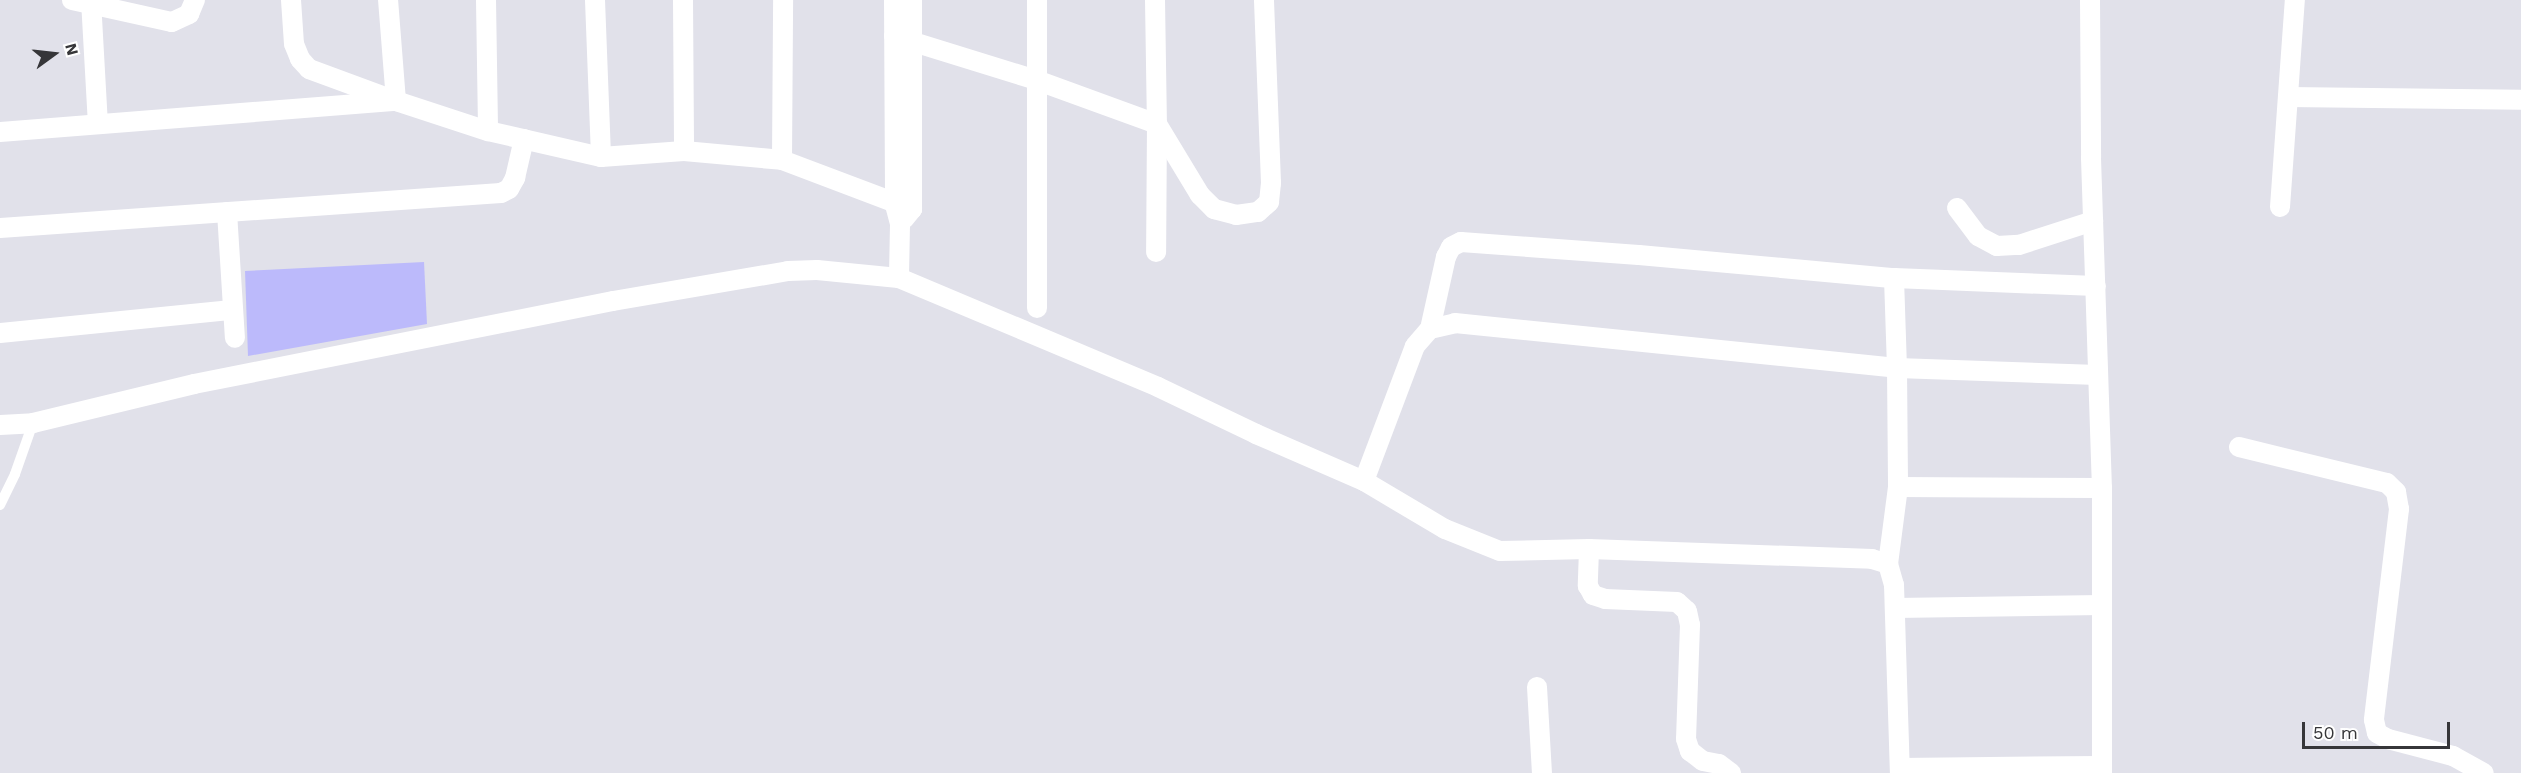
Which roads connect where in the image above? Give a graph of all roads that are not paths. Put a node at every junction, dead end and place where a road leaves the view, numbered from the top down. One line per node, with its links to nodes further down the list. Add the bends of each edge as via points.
1 (195, 0): 15 (street, via 189,14 172,22)
2 (291, 0): 20 (street, via 294,44 309,69)
3 (388, 0): 20 (street)
4 (486, 0): 23 (street)
5 (595, 0): 27 (street)
6 (683, 0): 26 (street)
7 (783, 0): 28 (street)
8 (894, 0): 16 (street)
9 (912, 0): 16 (street)
10 (1037, 0): 17 (street)
11 (1155, 0): 22 (street)
12 (1264, 0): 22 (street, via 1269,202 1258,212 1236,214 1214,209 1200,195)
13 (2090, 0): 33 (street)
14 (2295, 0): 18 (street)
15 (85, 2): 21 (street)
16 (903, 38): 17 (street); 32 (street)
17 (1036, 80): 22 (street); 39 (street)
18 (2288, 97): 19 (street); 29 (street)
19 (2521, 100)
20 (396, 101): 21 (street); 23 (street)
21 (98, 124): 24 (street)
22 (1157, 124): 35 (street)
23 (488, 131): 25 (street)
24 (0, 132)
25 (524, 139): 27 (street); 31 (street, via 515,178 509,189 501,193)
26 (684, 151): 27 (street); 28 (street)
27 (601, 157)
28 (782, 160): 32 (street)
29 (2280, 207)
30 (1957, 208): 33 (street, via 1978,236 1997,246 2019,245)
31 (227, 212): 34 (street); 40 (street)
32 (902, 213): 36 (street)
33 (2093, 221): 38 (street)
34 (0, 228)
35 (1156, 252)
36 (899, 278): 46 (street, via 788,271 613,301 194,384); 49 (street, via 1158,387)
37 (1894, 278): 38 (street); 41 (street, via 1461,242 1450,247 1446,257); 44 (street)
38 (2096, 286): 45 (street)
39 (1037, 308)
40 (232, 310): 42 (street); 43 (street)
41 (1430, 329): 44 (street, via 1455,323); 49 (street, via 1416,346)
42 (0, 333)
43 (235, 338)
44 (1897, 368): 45 (street); 50 (street)
45 (2098, 375): 51 (street)
46 (33, 423): 47 (street); 52 (lane)
47 (0, 425)
48 (2239, 447): 62 (street, via 2387,483 2396,492 2400,509 2374,720 2377,733 2453,756)
49 (1364, 481): 53 (street, via 1445,529 1500,550)
50 (1898, 487): 51 (street); 54 (street)
51 (2102, 488): 55 (street)
52 (0, 505)
53 (1589, 549): 54 (street, via 1872,559); 61 (street, via 1588,586 1593,596 1677,602 1687,611 1690,625 1686,739 1690,751 1703,761)
54 (1888, 564): 56 (street)
55 (2102, 604): 56 (street); 59 (street)
56 (1895, 608): 58 (street)
57 (1537, 687): 60 (street)
58 (1900, 770): 59 (street)
59 (2102, 770)
60 (1542, 773)
61 (1731, 773)
62 (2484, 773)

